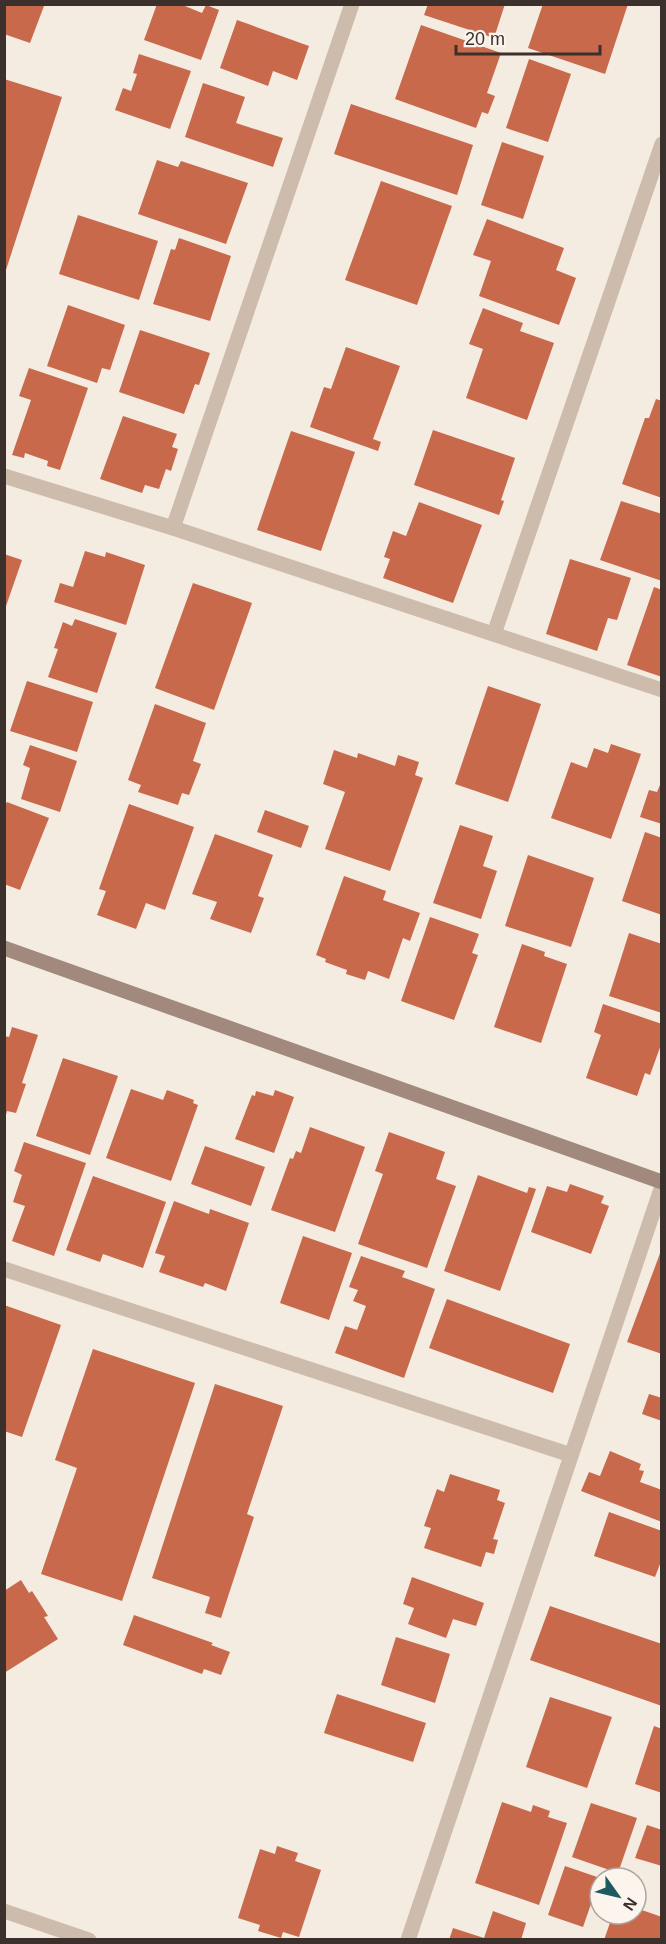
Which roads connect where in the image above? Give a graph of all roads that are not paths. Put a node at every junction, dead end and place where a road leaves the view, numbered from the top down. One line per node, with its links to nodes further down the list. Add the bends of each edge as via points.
1 (352, 4): 4 (street)
2 (662, 144): 5 (street)
3 (4, 476): 4 (street)
4 (173, 528): 5 (street)
5 (494, 634): 6 (street)
6 (662, 690)
7 (4, 948): 8 (street)
8 (662, 1184): 10 (street)
9 (4, 1269): 10 (street)
10 (571, 1455): 13 (street)
11 (4, 1911): 12 (street)
12 (89, 1940)
13 (408, 1940)

